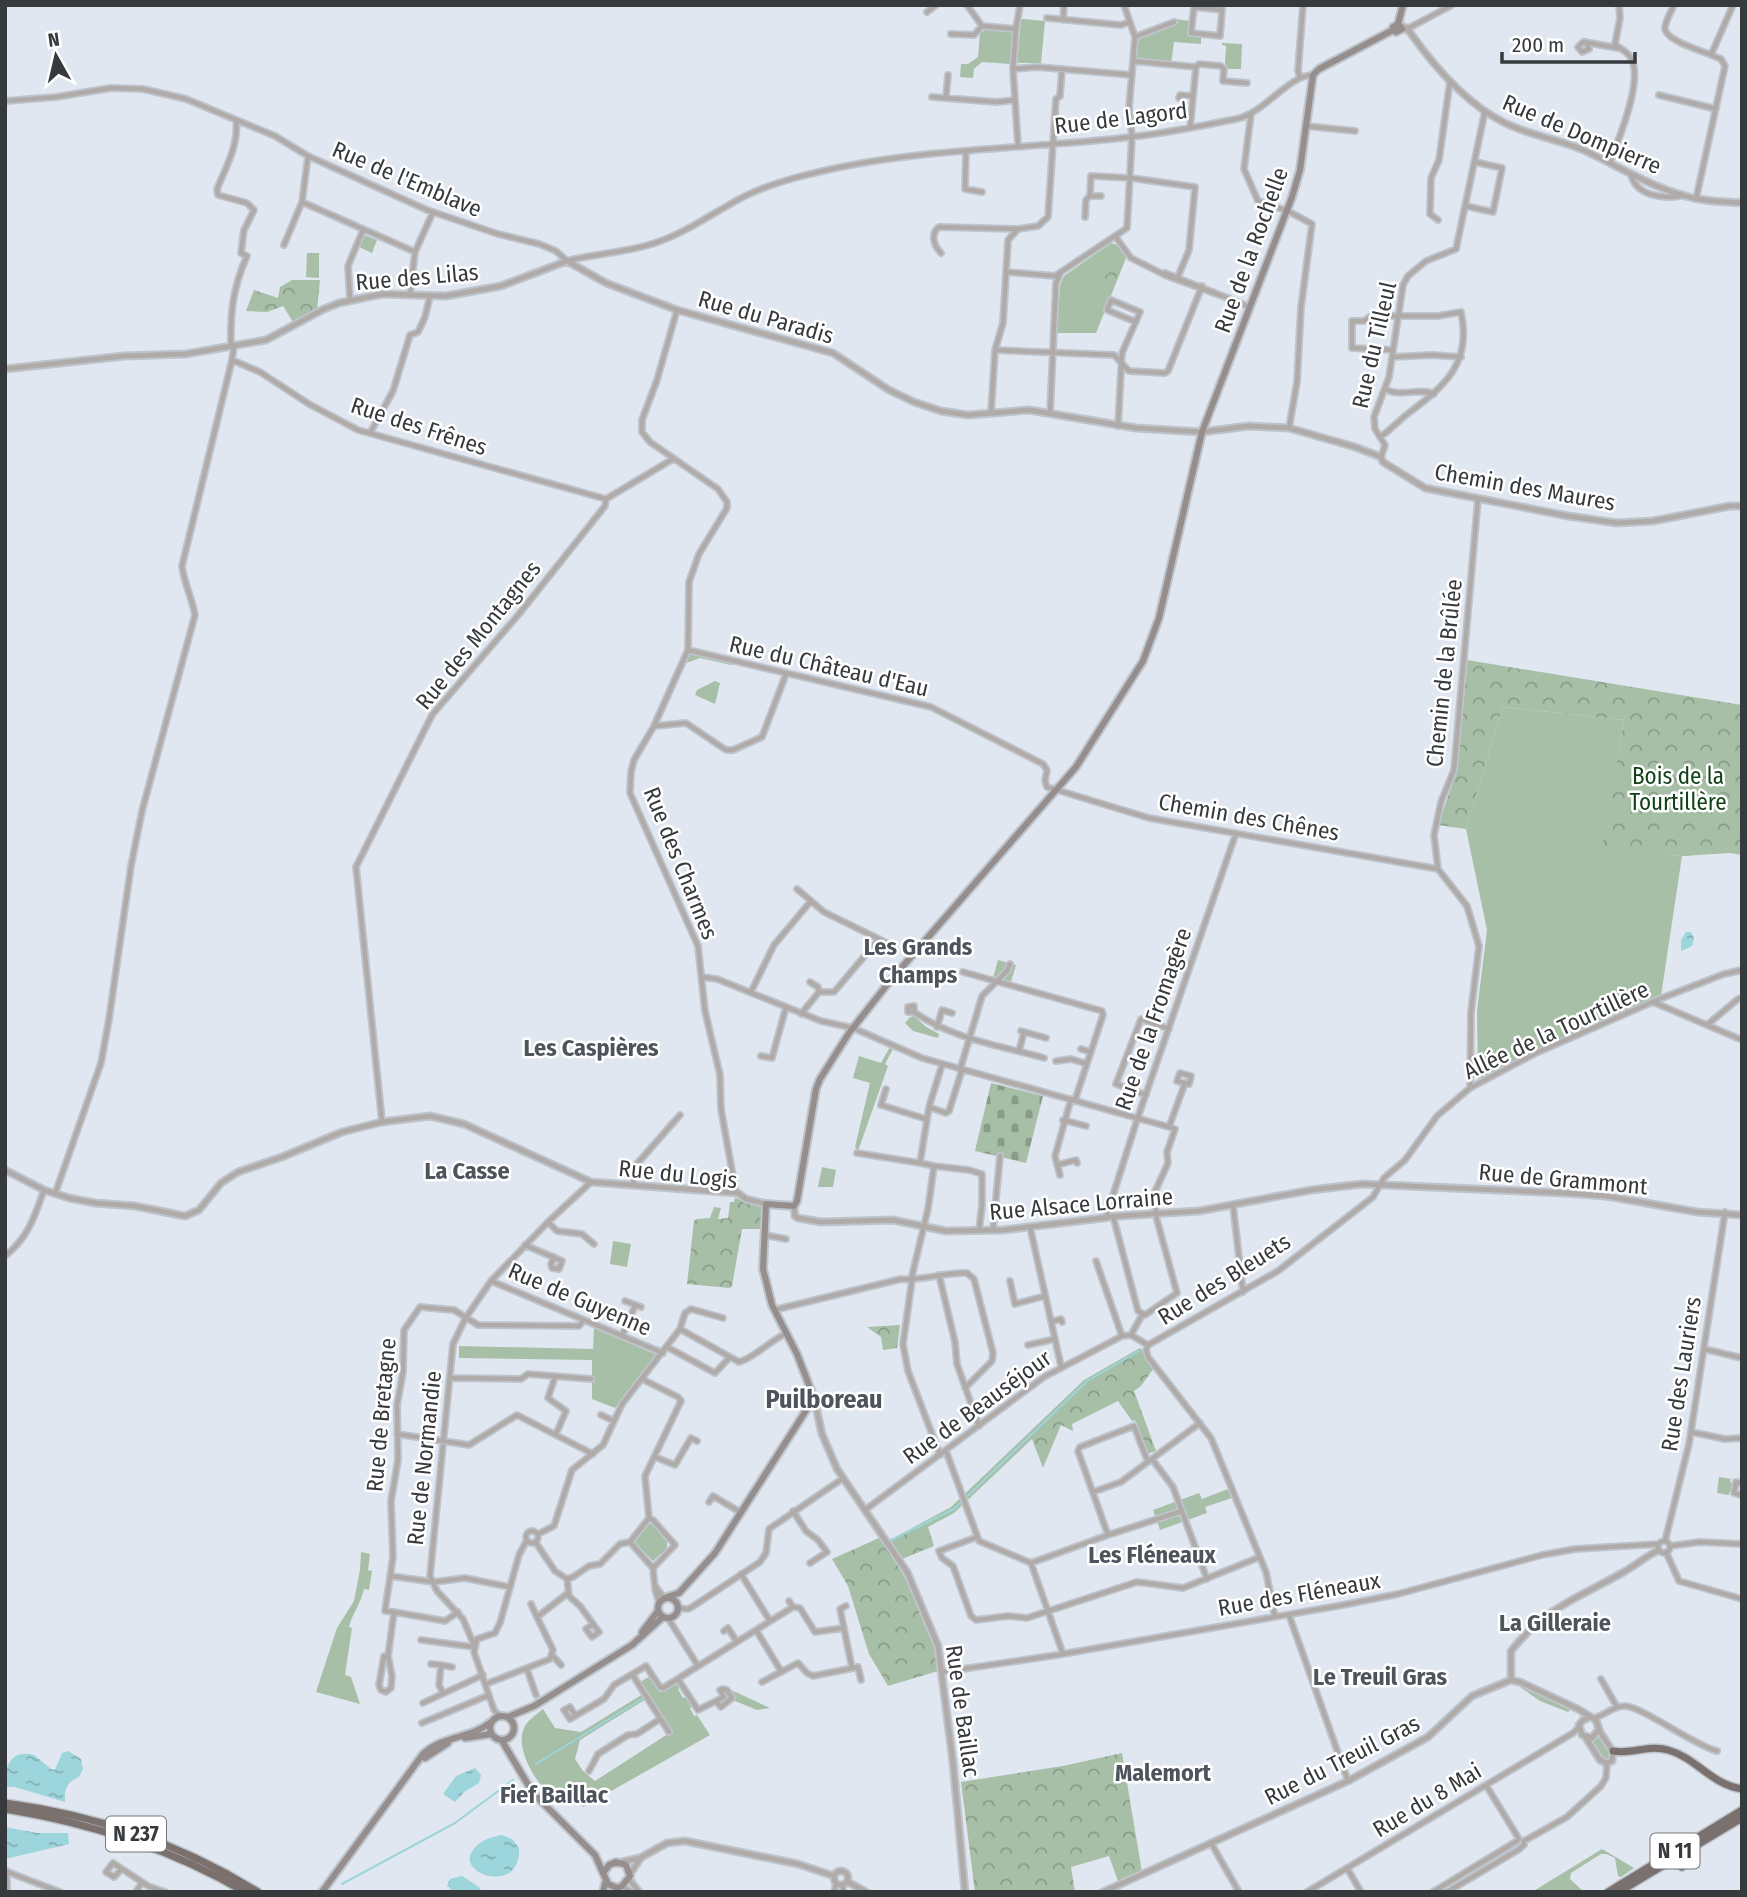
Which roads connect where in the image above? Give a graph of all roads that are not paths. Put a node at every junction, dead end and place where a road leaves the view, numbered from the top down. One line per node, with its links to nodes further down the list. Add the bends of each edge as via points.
1 (936, 5): 13 (street)
2 (967, 5): 18 (street)
3 (1020, 5): 19 (street)
4 (1064, 5): 15 (street)
5 (1124, 5): 16 (street)
6 (1303, 5): 33 (street)
7 (1403, 5): 20 (main road)
8 (1452, 5): 20 (street)
9 (1619, 5): 24 (street)
10 (1674, 5): 25 (street, via 1665,26 1668,37)
11 (1733, 5): 25 (street)
12 (1222, 7): 12 (street, via 1194,8 1192,33 1220,36)
13 (927, 12)
14 (1047, 18): 15 (street)
15 (1063, 20): 16 (street)
16 (1129, 22): 22 (street)
17 (1174, 22): 22 (street)
18 (982, 26): 19 (street); 21 (street, via 974,35)
19 (1016, 29): 28 (street)
20 (1403, 29): 32 (main road); 34 (street, Rue de Dompierre)
21 (951, 34)
22 (1135, 37): 26 (street)
23 (1586, 42): 24 (street)
24 (1614, 46): 56 (street, via 1631,57 1635,75)
25 (1711, 55): 43 (street, via 1725,66)
26 (1133, 61): 27 (street); 31 (street)
27 (1196, 67): 35 (street, via 1221,66 1223,81); 37 (street)
28 (1013, 69): 29 (street); 41 (street)
29 (1062, 69): 31 (street); 51 (street)
30 (947, 75): 39 (street)
31 (1132, 75): 50 (street)
32 (1313, 75): 33 (street, Rue de Lagord); 47 (main road, Rue de la Rochelle)
33 (1300, 77): 45 (street, Rue de Lagord)
34 (1450, 80): 44 (street, Rue de Dompierre); 70 (street, via 1439,160 1431,178 1431,215)
35 (1247, 83)
36 (1659, 95): 43 (street)
37 (1193, 96): 40 (street); 48 (street)
38 (932, 97): 39 (street)
39 (946, 98): 41 (street)
40 (1179, 98)
41 (1015, 100): 52 (street)
42 (5, 101): 46 (street, Rue de l'Emblave, via 111,88 143,89 186,99)
43 (1716, 108): 63 (street)
44 (1485, 111): 55 (street, Rue du Tilleul); 56 (street, Rue de Dompierre)
45 (1251, 114): 48 (street, Rue de Lagord); 67 (street, via 1245,175 1258,201)
46 (236, 120): 54 (street, Rue de l'Emblave); 93 (street, via 234,147 217,190 218,195 247,203 254,210 244,230 241,253 247,256 232,295)
47 (1305, 125): 49 (street); 67 (main road, Rue de la Rochelle, via 1300,170)
48 (1190, 127): 50 (street, Rue de Lagord)
49 (1355, 131)
50 (1132, 137): 51 (street, Rue de Lagord); 58 (street)
51 (1052, 144): 52 (street, Rue de Lagord); 72 (street, via 1048,218 1038,226)
52 (1018, 146): 53 (street, Rue de Lagord)
53 (966, 151): 59 (street, via 964,187); 79 (street, Rue de Lagord, via 847,166 775,184 655,243)
54 (308, 156): 64 (street); 68 (street, Rue de l'Emblave)
55 (1475, 162): 66 (street, Rue du Tilleul); 66 (street, via 1502,168 1493,212)
56 (1610, 163): 57 (street, Rue de Dompierre)
57 (1631, 175): 60 (street, Rue de Dompierre); 60 (street, via 1635,186 1653,195 1671,198)
58 (1131, 178): 61 (street, via 1091,176); 74 (street, via 1128,226); 83 (street, via 1195,187 1189,250)
59 (982, 192)
60 (1681, 194): 63 (street, Rue de Dompierre)
61 (1090, 196): 62 (street); 69 (street)
62 (1101, 197)
63 (1696, 199): 65 (street, Rue de Dompierre)
64 (302, 202): 73 (street); 76 (street)
65 (1742, 203)
66 (1465, 206): 91 (street, Rue du Tilleul, via 1455,250 1426,261 1407,278)
67 (1288, 211): 89 (main road, Rue de la Rochelle); 109 (street, via 1312,226)
68 (433, 212): 77 (street); 79 (street, Rue de l'Emblave, via 539,244)
69 (1085, 217)
70 (1438, 220)
71 (1003, 229): 72 (street); 75 (street); 78 (street, via 939,227 934,244)
72 (1018, 229): 75 (street)
73 (363, 230): 77 (street); 88 (street, via 348,266)
74 (1115, 236): 81 (street); 83 (street, via 1131,258)
75 (1008, 240): 80 (street)
76 (284, 246)
77 (415, 252): 86 (street)
78 (940, 253)
79 (567, 261): 87 (street, Rue des Lilas, via 501,286); 90 (street, Rue du Paradis, via 606,283)
80 (1007, 272): 82 (street); 94 (street, via 1003,323)
81 (1060, 274): 82 (street); 84 (street)
82 (1052, 276): 84 (street)
83 (1178, 278): 85 (street)
84 (1056, 283): 96 (street)
85 (1201, 288): 89 (street); 100 (street, via 1167,372 1131,371)
86 (410, 294): 87 (street, Rue des Lilas); 88 (street, Rue des Lilas)
87 (430, 296): 111 (street, via 418,332 410,335 394,391)
88 (350, 300): 93 (street, Rue des Lilas, via 324,309 274,338)
89 (1251, 307): 110 (main road, Rue de la Rochelle)
90 (677, 310): 106 (street, Rue du Paradis, via 833,353 889,390 923,405 968,415); 114 (street, via 641,426 645,438)
91 (1398, 316): 95 (street, Rue du Tilleul); 95 (street, via 1352,321 1352,348); 98 (street, via 1461,312)
92 (1136, 322): 92 (street, via 1140,312 1111,300 1107,310); 100 (street)
93 (232, 346): 99 (street); 101 (street, Rue des Lilas)
94 (995, 350): 96 (street); 106 (street)
95 (1393, 350): 97 (street, Rue du Tilleul)
96 (1053, 352): 100 (street, via 1114,355); 107 (street)
97 (1392, 357): 98 (street); 102 (street, Rue du Tilleul)
98 (1461, 357): 104 (street)
99 (232, 360): 111 (street, Rue des Frênes); 184 (street, via 182,566 195,615 142,811 105,1043)
100 (1121, 361): 108 (street)
101 (5, 369)
102 (1385, 389): 103 (street, via 1395,394); 112 (street, Rue du Tilleul, via 1374,417)
103 (1420, 392): 104 (street); 105 (street)
104 (1434, 394): 105 (street)
105 (1422, 404): 112 (street)
106 (991, 413): 107 (street, Rue du Paradis, via 1029,410)
107 (1050, 414): 108 (street, Rue du Paradis)
108 (1118, 426): 110 (street, Rue du Paradis)
109 (1289, 428): 110 (street, Chemin des Maures, via 1249,426); 113 (street, Chemin des Maures)
110 (1202, 432): 121 (main road, Rue de la Rochelle, via 1149,647 1076,766)
111 (370, 433): 115 (street, Rue des Frênes)
112 (1380, 437): 113 (street, Rue du Tilleul, via 1385,447)
113 (1381, 457): 116 (street, Chemin des Maures, via 1425,488)
114 (673, 459): 115 (street, Rue des Montagnes); 118 (street, via 718,489 727,502 689,582)
115 (606, 499): 168 (street, Rue des Montagnes, via 519,614 432,715 356,867)
116 (1478, 499): 117 (street, Chemin des Maures, via 1617,523); 123 (street, Chemin de la Brûlée, via 1454,770 1434,830)
117 (1742, 506)
118 (688, 650): 119 (street, Rue du Château d'Eau); 120 (street, Rue des Charmes)
119 (786, 674): 120 (street, via 762,737 733,750 686,723); 121 (street, Rue du Château d'Eau, via 931,707 1043,764 1047,787)
120 (654, 726): 131 (street, Rue des Charmes, via 634,760 630,793 694,932)
121 (1056, 790): 122 (street, Chemin des Chênes, via 1149,818); 144 (main road, Rue de la Rochelle)
122 (1236, 833): 123 (street, Chemin des Chênes); 145 (street, Rue de la Fromagère)
123 (1438, 869): 159 (street, via 1467,906 1479,946 1471,1012)
124 (797, 889): 125 (street)
125 (811, 901): 126 (street); 134 (street, via 774,945)
126 (879, 939): 127 (street); 135 (street, via 834,992)
127 (890, 945)
128 (1010, 964): 133 (street)
129 (1742, 971): 137 (street, Allée de la Tourtillère)
130 (963, 972): 133 (street)
131 (702, 977): 134 (street); 183 (street, Rue des Charmes)
132 (810, 982): 135 (street)
133 (996, 982): 146 (street, via 982,996); 151 (street, via 1100,1010 1103,1014)
134 (751, 992): 138 (street)
135 (819, 992): 141 (street)
136 (1742, 998): 142 (street)
137 (1653, 1002): 142 (street); 159 (street, Allée de la Tourtillère, via 1536,1053)
138 (786, 1007): 141 (street); 152 (street, via 772,1058)
139 (914, 1012): 143 (street)
140 (952, 1013): 143 (street, via 942,1010)
141 (801, 1014): 144 (street)
142 (1707, 1025): 148 (street)
143 (937, 1027): 146 (street)
144 (853, 1028): 156 (street); 187 (main road, Rue de la Rochelle, via 816,1089)
145 (1169, 1028): 161 (street, Rue de la Fromagère); 161 (street, via 1141,1018 1116,1084)
146 (969, 1038): 150 (street); 157 (street)
147 (1046, 1038): 150 (street, via 1023,1031)
148 (1742, 1040)
149 (1081, 1049): 151 (street)
150 (1019, 1051): 153 (street)
151 (1091, 1052): 155 (street)
152 (761, 1056)
153 (1044, 1058)
154 (1056, 1060): 155 (street)
155 (1087, 1064): 162 (street)
156 (942, 1065): 157 (street); 163 (street)
157 (961, 1070): 162 (street); 163 (street, via 949,1111)
158 (1185, 1083): 170 (street)
159 (1470, 1088): 181 (street, Allée de la Tourtillère, via 1437,1116)
160 (886, 1089): 166 (street, via 881,1105)
161 (1146, 1095): 165 (street, Rue de la Fromagère)
162 (1073, 1100): 165 (street); 167 (street)
163 (929, 1107): 166 (street)
164 (680, 1115): 180 (street, via 636,1165)
165 (1138, 1117): 170 (street); 192 (street, Rue de la Fromagère)
166 (926, 1119): 173 (street)
167 (1063, 1120): 169 (street); 175 (street)
168 (382, 1122): 179 (street, Rue du Logis, via 422,1115 454,1120); 184 (street, Rue du Logis, via 342,1132 228,1177 192,1215)
169 (1086, 1126)
170 (1169, 1127): 189 (street, via 1175,1129 1168,1163 1154,1194)
171 (856, 1153): 173 (street)
172 (1000, 1156): 196 (street)
173 (920, 1163): 176 (street)
174 (1077, 1163): 175 (street)
175 (1057, 1165): 178 (street)
176 (934, 1166): 194 (street); 197 (street, via 982,1174)
177 (5, 1171): 182 (street)
178 (1060, 1175)
179 (589, 1181): 180 (street, Rue du Logis); 193 (street, Rue de Guyenne)
180 (633, 1186): 183 (street, Rue du Logis)
181 (1380, 1186): 186 (street, Rue Alsace Lorraine, via 1334,1187); 188 (street, Rue de Grammont, via 1570,1193); 209 (street, Rue des Bleuets, via 1373,1197 1278,1271)
182 (44, 1190): 184 (street); 202 (street, via 30,1228)
183 (736, 1193): 185 (street, Rue du Logis)
184 (55, 1194)
185 (766, 1204): 187 (main road); 198 (main road)
186 (1233, 1205): 189 (street, Rue Alsace Lorraine); 209 (street)
187 (794, 1206): 194 (street, Rue Alsace Lorraine, via 795,1216 802,1219 893,1220)
188 (1725, 1212): 190 (street, Rue de Grammont); 232 (street, Rue des Lauriers)
189 (1156, 1214): 191 (street, Rue Alsace Lorraine); 215 (street, via 1177,1293)
190 (1742, 1215)
191 (1114, 1216): 192 (street, Rue Alsace Lorraine); 215 (street)
192 (1106, 1217): 195 (street, Rue Alsace Lorraine)
193 (548, 1222): 200 (street, via 557,1231 582,1234); 201 (street, Rue de Guyenne)
194 (923, 1227): 197 (street, Rue Alsace Lorraine); 206 (street)
195 (1030, 1227): 196 (street, Rue Alsace Lorraine); 210 (street)
196 (993, 1230): 197 (street, Rue Alsace Lorraine)
197 (979, 1231)
198 (764, 1234): 199 (street); 214 (main road, via 764,1269)
199 (786, 1239)
200 (594, 1244)
201 (525, 1245): 203 (street, Rue de Guyenne); 207 (street, Rue de Guyenne)
202 (5, 1256)
203 (554, 1257)
204 (1096, 1261): 227 (street)
205 (939, 1275): 206 (street); 241 (street); 241 (street, via 967,1273 974,1279 993,1353 989,1366)
206 (911, 1280): 214 (street); 257 (street, via 903,1344 908,1371)
207 (491, 1281): 218 (street, Rue de Normandie); 219 (street, Rue de Guyenne)
208 (1010, 1281): 210 (street, via 1015,1304)
209 (1243, 1292): 230 (street, Rue des Bleuets)
210 (1045, 1296): 221 (street)
211 (625, 1301): 212 (street)
212 (635, 1306): 213 (street); 220 (street)
213 (641, 1307)
214 (773, 1310): 224 (main road)
215 (1142, 1315): 225 (street)
216 (618, 1317): 220 (street)
217 (723, 1318): 223 (street, via 691,1309)
218 (465, 1319): 219 (street, Rue de Bretagne, via 478,1325 579,1326); 238 (street, Rue de Normandie, via 453,1344); 250 (street, Rue de Bretagne, via 454,1310 421,1307 404,1331)
219 (584, 1320): 226 (street, Rue de Guyenne)
220 (628, 1321): 226 (street)
221 (1051, 1322): 222 (street); 228 (street)
222 (1062, 1322)
223 (680, 1329): 231 (street); 234 (street)
224 (787, 1333): 234 (street, via 746,1360); 242 (main road)
225 (1132, 1335): 227 (street, Rue de Beauséjour); 230 (street)
226 (622, 1336): 233 (street, Rue de Guyenne)
227 (1122, 1336): 236 (street, Rue de Beauséjour)
228 (1055, 1339): 229 (street); 236 (street)
229 (1028, 1345)
230 (1148, 1345): 247 (street, via 1148,1357)
231 (667, 1348): 233 (street); 234 (street, via 715,1373)
232 (1703, 1349): 235 (street); 249 (street, Rue des Lauriers)
233 (663, 1353): 240 (street)
234 (729, 1357)
235 (1742, 1358)
236 (1061, 1366): 248 (street, Rue de Beauséjour)
237 (555, 1377): 238 (street); 239 (street); 251 (street, via 548,1398 566,1411)
238 (450, 1378): 254 (street, Rue de Normandie)
239 (591, 1379)
240 (642, 1379): 246 (street); 258 (street, via 681,1401)
241 (965, 1388): 248 (street)
242 (814, 1398): 243 (main road); 244 (street, Rue de Baillac)
243 (804, 1412): 244 (street); 268 (main road)
244 (817, 1414): 260 (street, Rue de Baillac)
245 (601, 1415): 246 (street)
246 (614, 1420): 256 (street, via 606,1441)
247 (1200, 1423): 259 (street); 279 (street, via 1211,1438)
248 (979, 1426): 255 (street, Rue de Beauséjour)
249 (1691, 1433): 252 (street); 276 (street, Rue des Lauriers)
250 (397, 1434): 254 (street); 284 (street, Rue de Bretagne)
251 (556, 1434): 254 (street, via 517,1415 470,1445); 256 (street)
252 (1742, 1438)
253 (697, 1441): 258 (street, via 691,1438 675,1465)
254 (445, 1442): 287 (street, Rue de Normandie)
255 (946, 1451): 257 (street, Rue de Beauséjour); 272 (street)
256 (593, 1454): 270 (street, via 570,1473 554,1526)
257 (940, 1455): 265 (street, Rue de Beauséjour)
258 (654, 1457): 269 (street, via 644,1480)
259 (1150, 1460): 262 (street, via 1121,1482); 262 (street, via 1134,1426 1080,1447); 267 (street, via 1173,1487)
260 (842, 1479): 265 (street, Rue de Baillac); 266 (street)
261 (1742, 1483): 263 (street, via 1736,1482 1734,1493)
262 (1093, 1492): 271 (street)
263 (1742, 1494)
264 (709, 1502): 268 (street, via 713,1496)
265 (865, 1510): 324 (street, Rue de Baillac, via 907,1572 938,1646)
266 (793, 1511): 280 (street, via 827,1552); 283 (street, via 769,1529 765,1558)
267 (1182, 1511): 271 (street); 286 (street)
268 (740, 1512): 290 (main road, via 715,1553)
269 (649, 1518): 274 (street); 282 (street, via 675,1545)
270 (538, 1534): 273 (street, via 528,1532); 275 (street)
271 (1108, 1535): 281 (street)
272 (977, 1537): 281 (street); 298 (street, via 939,1551 953,1566 973,1619 1027,1618)
273 (527, 1540): 275 (street); 288 (street)
274 (630, 1542): 282 (street); 285 (street, via 620,1544 600,1564)
275 (536, 1543): 285 (street, via 555,1572)
276 (1667, 1543): 277 (street); 278 (street); 278 (street)
277 (1742, 1544)
278 (1661, 1549): 292 (street, via 1679,1581); 302 (street, Rue des Fléneaux, via 1575,1549 1398,1594); 330 (street, via 1545,1616 1511,1651)
279 (1260, 1557): 286 (street); 304 (street)
280 (810, 1563)
281 (1031, 1563): 298 (street)
282 (653, 1568): 291 (street)
283 (741, 1574): 295 (street, via 688,1609); 305 (street)
284 (390, 1576): 287 (street); 299 (street, Rue de Bretagne, via 385,1611)
285 (567, 1579): 289 (street)
286 (1207, 1579): 298 (street, via 1183,1588 1137,1582)
287 (431, 1581): 288 (street, via 465,1577); 300 (street)
288 (510, 1587): 312 (street, via 495,1633)
289 (568, 1593): 303 (street); 306 (street)
290 (679, 1593): 291 (main road); 295 (main road)
291 (663, 1599): 295 (main road); 301 (main road)
292 (1742, 1599)
293 (789, 1601): 297 (street)
294 (531, 1604): 303 (street)
295 (677, 1605): 301 (main road, via 675,1615)
296 (846, 1606): 307 (street, via 840,1609)
297 (793, 1607): 305 (street); 307 (street, via 800,1608 815,1632)
298 (1048, 1611): 313 (street)
299 (394, 1612): 300 (street, via 445,1621); 314 (street)
300 (458, 1612): 312 (street)
301 (663, 1615): 319 (street); 338 (main road, via 632,1645)
302 (1289, 1615): 304 (street, Rue des Fléneaux); 359 (street)
303 (537, 1617): 315 (street)
304 (1275, 1617): 313 (street, Rue des Fléneaux)
305 (770, 1622): 308 (street)
306 (593, 1624)
307 (844, 1628): 321 (street)
308 (756, 1630): 311 (street); 323 (street)
309 (724, 1631): 311 (street, via 728,1628)
310 (421, 1640): 312 (street)
311 (737, 1642): 319 (street)
312 (475, 1644): 326 (street)
313 (1063, 1654): 324 (street, Rue des Fléneaux)
314 (388, 1656): 314 (street, via 392,1676 386,1692 379,1685 384,1656)
315 (552, 1656): 318 (street); 322 (street)
316 (431, 1664): 317 (street)
317 (441, 1665): 320 (street); 333 (street)
318 (561, 1665)
319 (698, 1666): 327 (street)
320 (452, 1667)
321 (852, 1668): 323 (street, via 813,1676 798,1663); 329 (street, via 858,1667)
322 (527, 1669): 332 (street); 335 (street)
323 (781, 1671): 331 (street)
324 (943, 1672): 397 (street, Rue de Baillac)
325 (632, 1674): 327 (street, via 646,1666 662,1688); 341 (street, via 614,1685 604,1699); 345 (street)
326 (483, 1675): 332 (street); 333 (street)
327 (678, 1679): 336 (street, via 696,1709)
328 (1601, 1679): 340 (street)
329 (861, 1680)
330 (1511, 1680): 339 (street); 359 (street, Rue du Treuil Gras, via 1472,1696 1428,1737)
331 (762, 1682)
332 (486, 1684): 334 (street)
333 (443, 1693): 337 (street)
334 (489, 1695): 343 (street); 346 (street)
335 (536, 1695)
336 (716, 1702): 336 (street, via 724,1697 722,1689 732,1698 721,1707)
337 (423, 1703)
338 (534, 1706): 343 (main road); 348 (main road)
339 (1573, 1707): 344 (street); 347 (street)
340 (1617, 1707): 342 (street); 356 (street, via 1635,1708)
341 (575, 1715)
342 (1604, 1715): 344 (street); 349 (street)
343 (497, 1717): 348 (main road); 351 (main road); 362 (main road, via 479,1730 448,1738 429,1749)
344 (1591, 1718): 347 (street); 349 (street)
345 (660, 1719): 350 (street); 358 (street, via 598,1754)
346 (422, 1723)
347 (1580, 1724): 352 (street); 354 (street)
348 (514, 1726): 353 (main road)
349 (1599, 1727): 352 (street, via 1595,1736); 355 (street)
350 (668, 1732)
351 (491, 1734): 353 (main road); 362 (main road, via 439,1747)
352 (1584, 1737): 354 (street); 357 (street)
353 (506, 1739): 370 (main road, via 533,1793)
354 (1564, 1739): 360 (street, Rue du 8 Mai)
355 (1613, 1751): 357 (street, via 1613,1759); 361 (highway, via 1670,1751 1717,1782)
356 (1717, 1751)
357 (1607, 1763): 368 (street, via 1605,1780 1596,1791 1567,1817)
358 (589, 1770)
359 (1348, 1781): 369 (street, Rue du Treuil Gras)
360 (1486, 1785): 368 (street); 375 (street, Rue du 8 Mai)
361 (1742, 1789)
362 (396, 1790): 391 (main road)
363 (5, 1803): 390 (highway, N 237, via 140,1835 196,1858)
364 (5, 1809): 389 (highway, N 237, via 136,1840)
365 (1742, 1810): 404 (highway, N 11)
366 (1742, 1818): 367 (highway, N 11)
367 (1705, 1840): 374 (highway); 405 (highway, N 11)
368 (1520, 1842): 402 (street); 403 (street)
369 (1211, 1843): 398 (street, Rue du Treuil Gras); 399 (street)
370 (595, 1855): 372 (main road); 378 (main road)
371 (640, 1858): 373 (street); 379 (street); 380 (street, via 667,1843 685,1841)
372 (613, 1862): 373 (main road); 378 (main road)
373 (621, 1862): 379 (main road)
374 (1682, 1867)
375 (1347, 1868): 400 (street, Rue du 8 Mai); 401 (street)
376 (122, 1869): 381 (street)
377 (6, 1871): 385 (street); 386 (street)
378 (605, 1876): 384 (main road); 392 (main road)
379 (630, 1876): 384 (main road); 394 (street)
380 (834, 1876): 382 (street); 383 (street, via 843,1871 848,1876)
381 (142, 1882): 387 (street); 388 (street)
382 (836, 1883): 383 (street); 395 (street)
383 (844, 1886): 396 (street)
384 (617, 1889): 393 (street)
385 (7, 1892)
386 (60, 1892)
387 (136, 1892)
388 (165, 1892)
389 (245, 1892)
390 (258, 1892)
391 (322, 1892)
392 (603, 1892)
393 (631, 1892)
394 (639, 1892)
395 (834, 1892)
396 (866, 1892)
397 (965, 1892)
398 (1103, 1892)
399 (1239, 1892)
400 (1307, 1892)
401 (1361, 1892)
402 (1433, 1892)
403 (1447, 1892)
404 (1608, 1892)
405 (1619, 1892)

